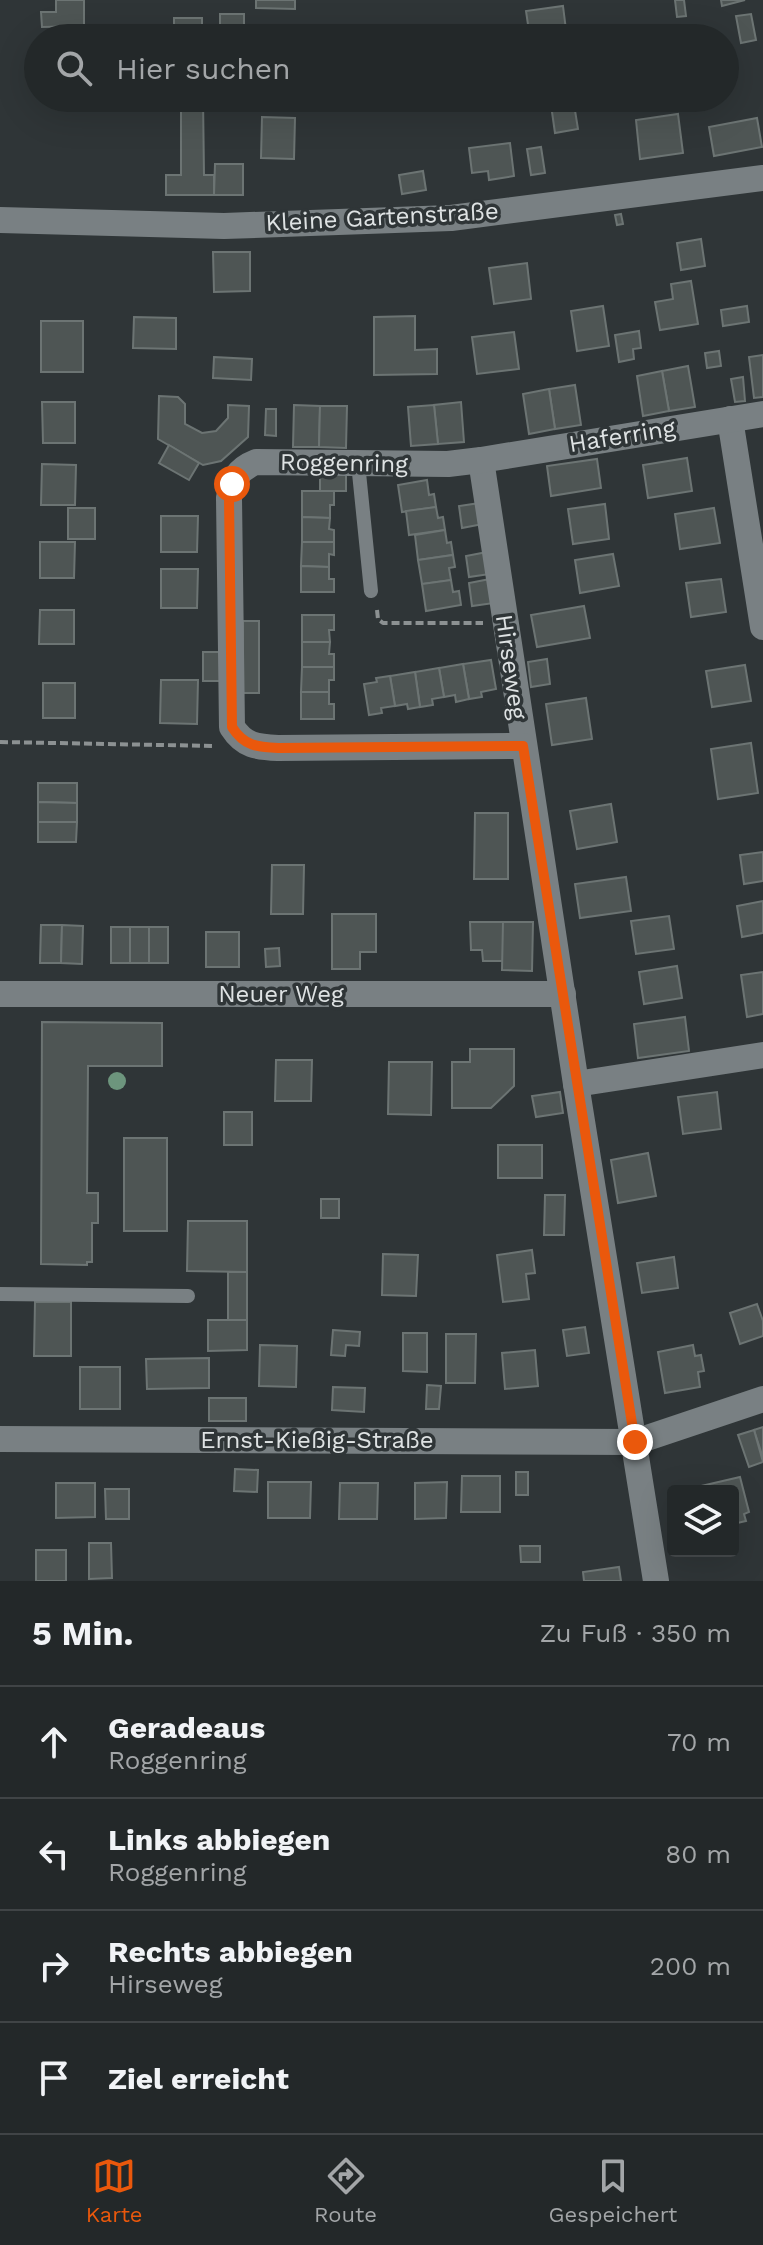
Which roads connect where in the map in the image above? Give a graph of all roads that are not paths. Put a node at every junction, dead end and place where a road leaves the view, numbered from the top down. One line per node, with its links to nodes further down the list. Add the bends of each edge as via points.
1 (763, 178): 2 (street, Kleine Gartenstraße, via 451,218 224,226)
2 (0, 220)
3 (763, 414): 4 (street, Haferring)
4 (730, 419): 5 (street, Haferring); 8 (street)
5 (481, 460): 6 (street, Roggenring); 9 (street, Hirseweg)
6 (358, 463): 7 (lane); 9 (street, Roggenring, via 256,462 232,484 232,727 241,741 256,747)
7 (371, 591)
8 (763, 627)
9 (523, 746): 11 (street, Hirseweg)
10 (0, 994): 11 (street, Neuer Weg)
11 (563, 994): 13 (street, Hirseweg)
12 (763, 1055): 13 (street)
13 (576, 1084): 18 (street, Hirseweg)
14 (0, 1294): 15 (lane)
15 (188, 1296)
16 (763, 1399): 18 (street, Ernst-Kießig-Straße)
17 (0, 1439): 18 (street, Ernst-Kießig-Straße)
18 (635, 1442): 19 (street)
19 (656, 1581)

